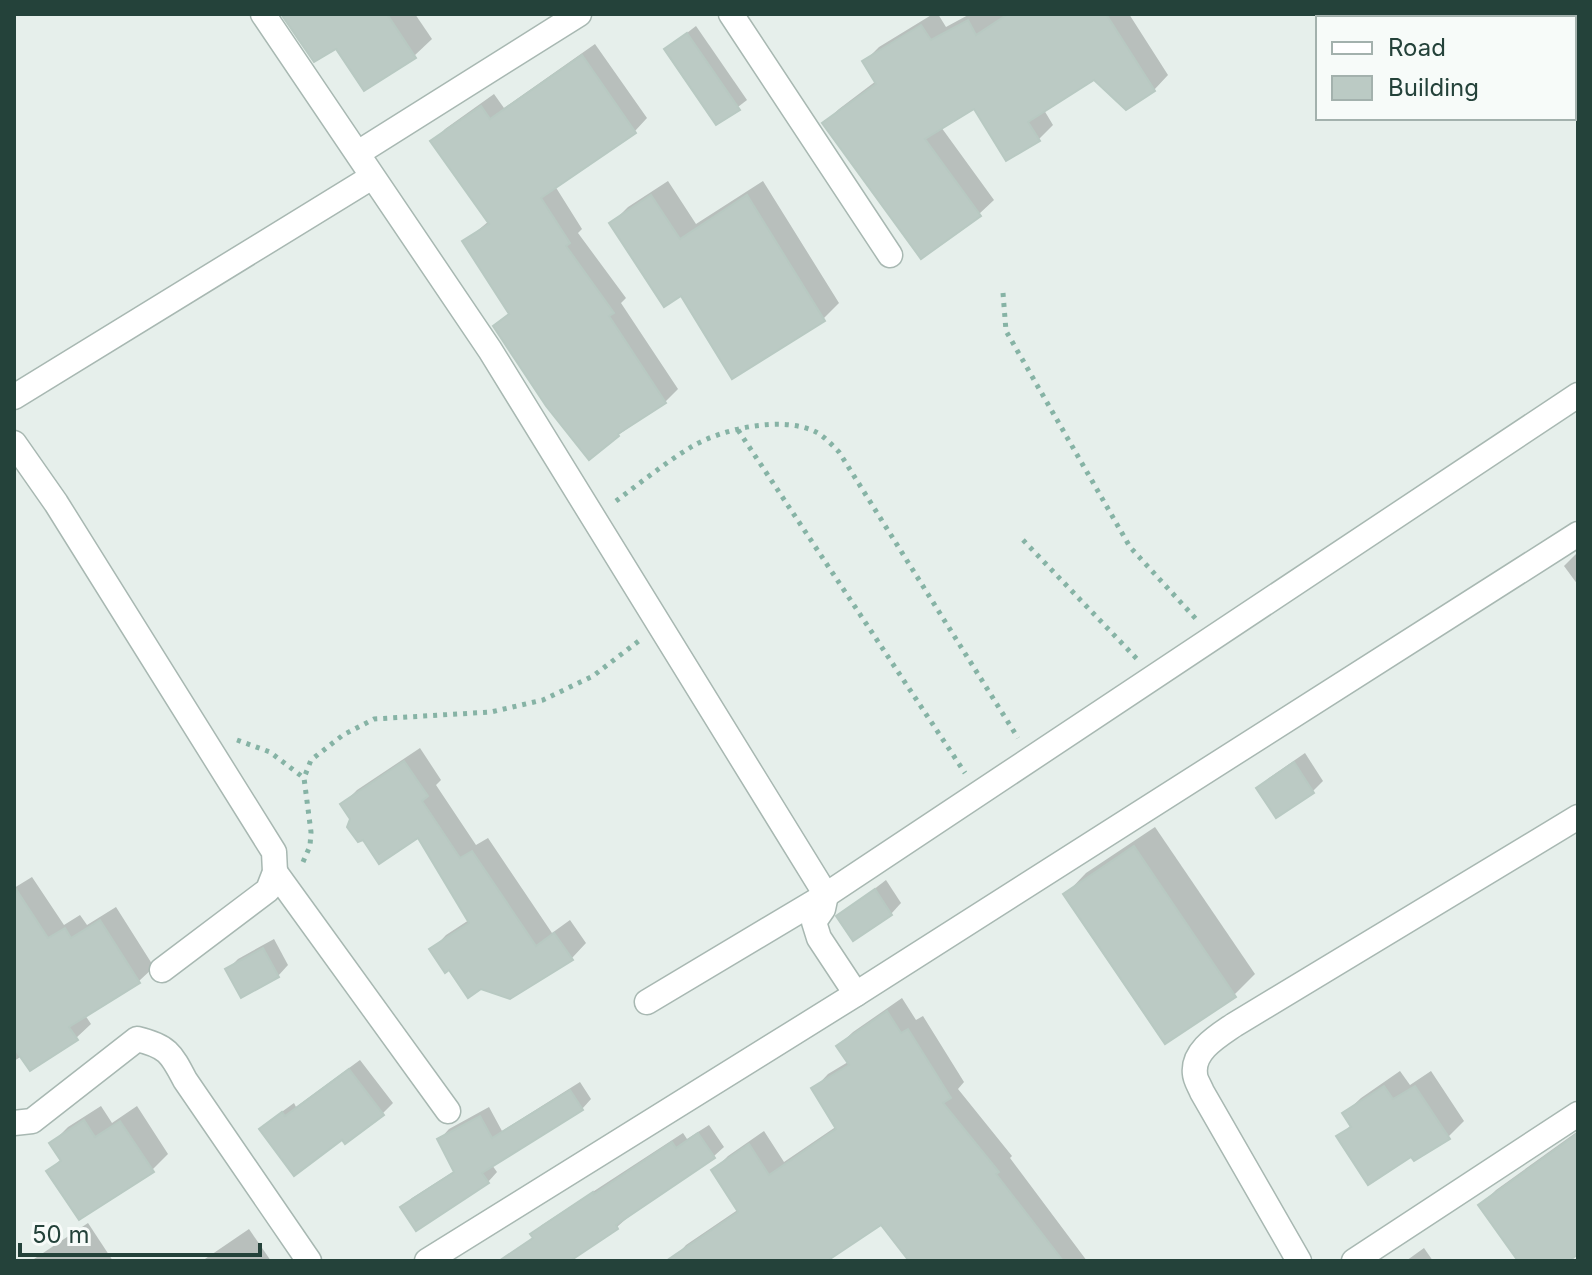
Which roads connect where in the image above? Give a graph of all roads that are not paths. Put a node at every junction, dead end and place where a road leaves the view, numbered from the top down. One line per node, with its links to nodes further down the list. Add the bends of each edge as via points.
1 (263, 14): 4 (street)
2 (579, 14): 4 (street)
3 (731, 14): 6 (street)
4 (358, 153): 5 (street)
5 (372, 177): 8 (street); 13 (street, via 490,350)
6 (890, 255)
7 (1578, 395): 13 (street)
8 (14, 397)
9 (14, 443): 12 (street, via 274,852)
10 (1578, 534): 15 (street)
11 (1578, 817): 22 (street, via 1234,1025 1209,1042 1199,1057 1194,1072 1202,1092)
12 (281, 880): 14 (street); 17 (street)
13 (826, 895): 15 (street, via 814,922); 16 (street)
14 (162, 970)
15 (856, 994): 21 (street)
16 (647, 1002)
17 (448, 1111)
18 (1578, 1114): 23 (street)
19 (14, 1123): 20 (street, via 32,1121 137,1039 160,1044)
20 (309, 1261)
21 (427, 1261)
22 (1299, 1261)
23 (1354, 1261)

